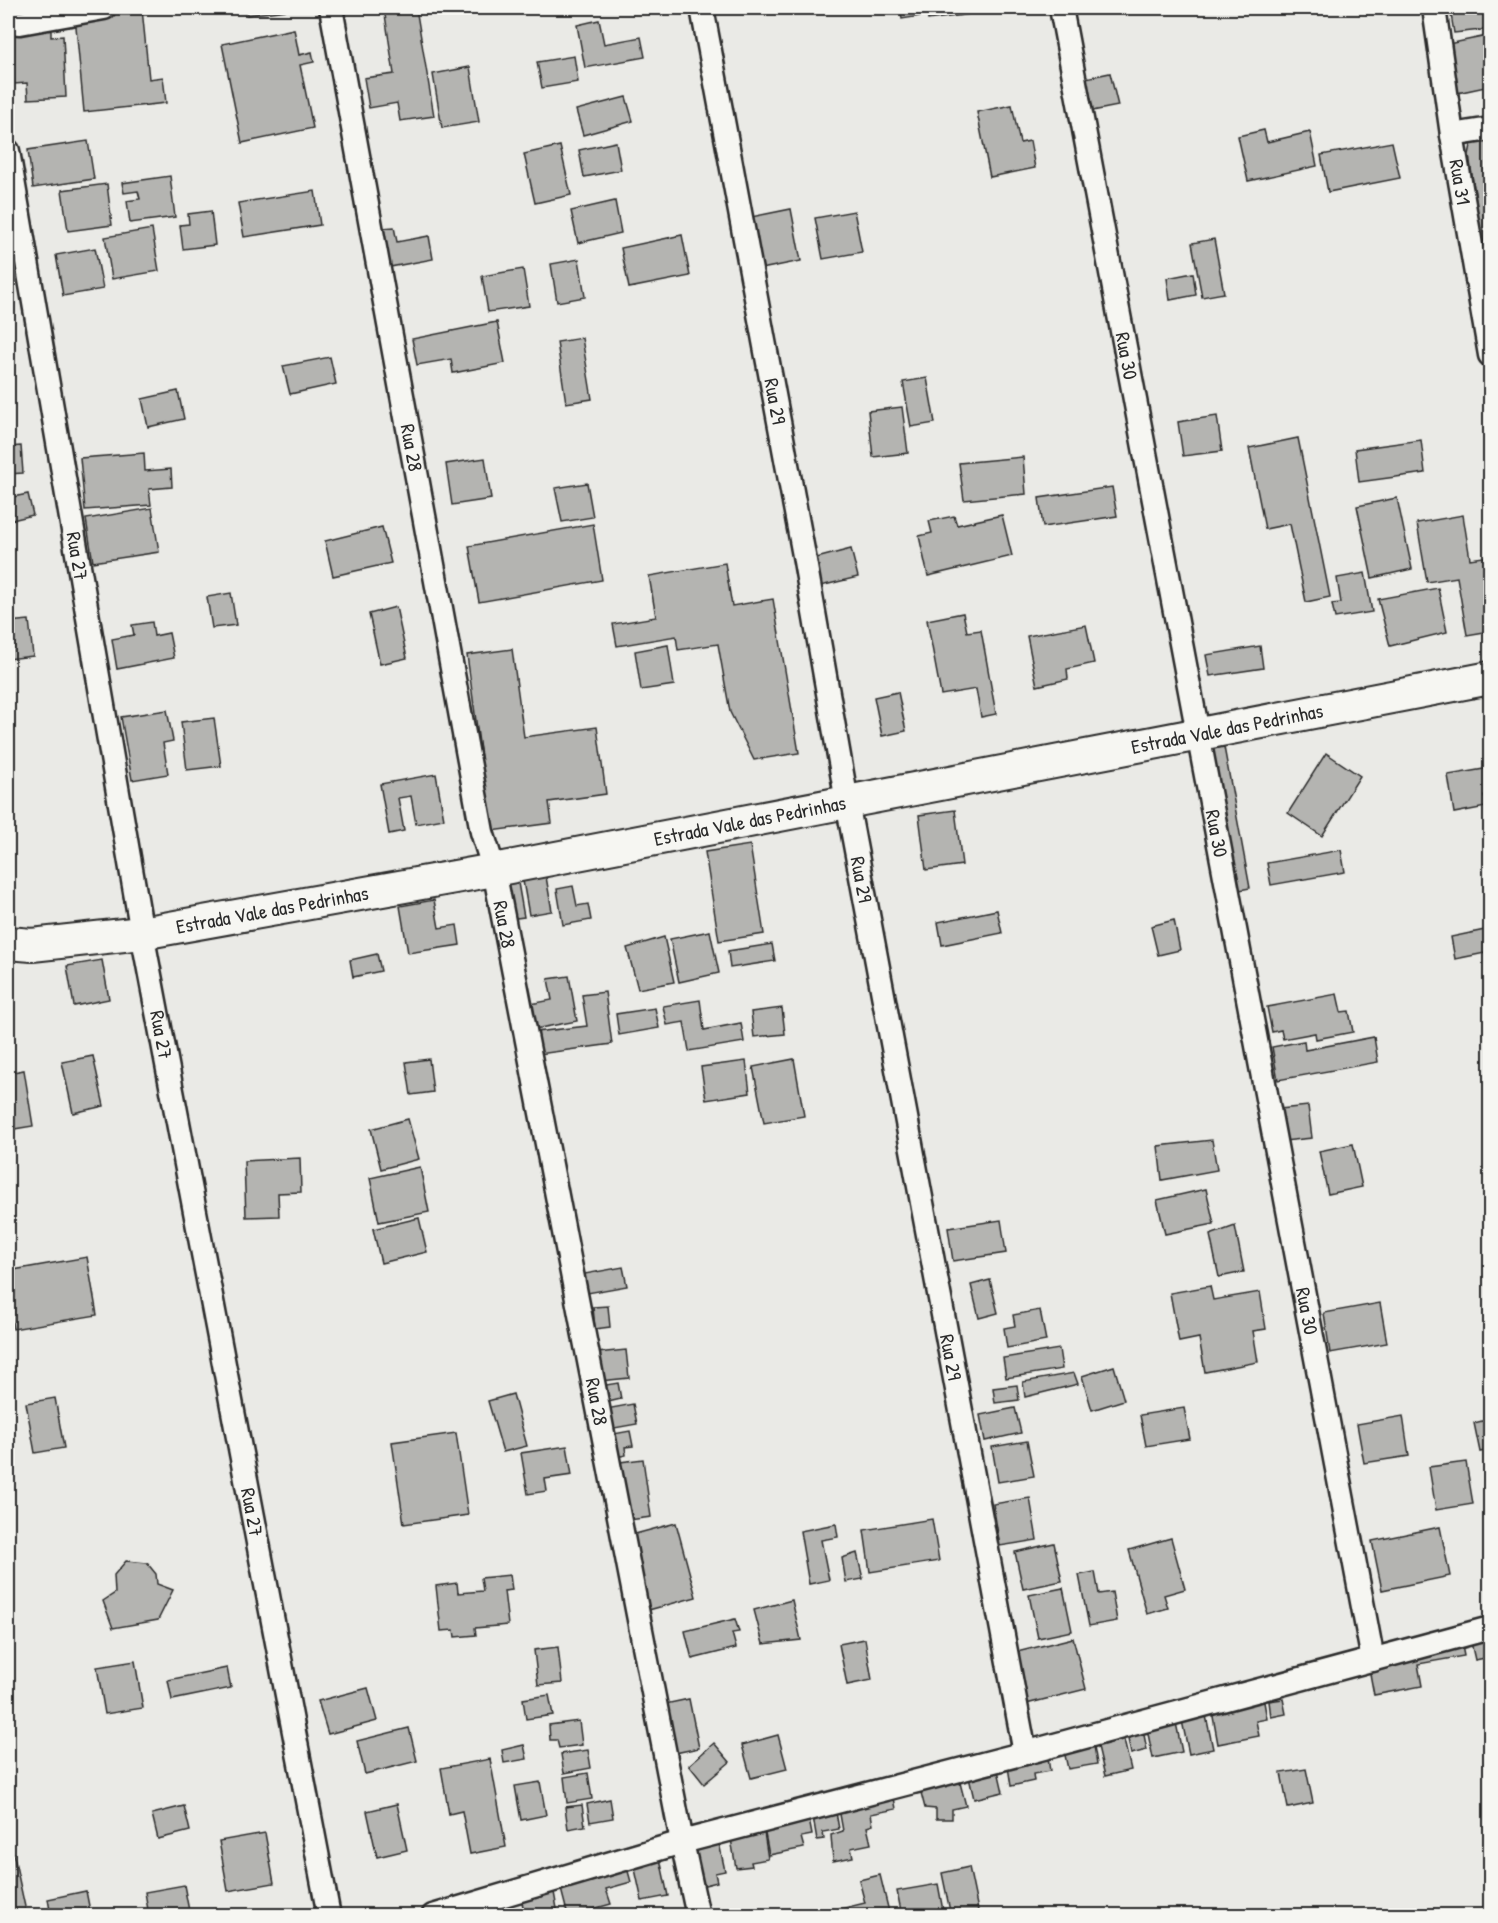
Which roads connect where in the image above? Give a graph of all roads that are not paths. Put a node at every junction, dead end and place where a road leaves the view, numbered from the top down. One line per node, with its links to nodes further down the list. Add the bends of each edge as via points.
1 (104, 8): 6 (street)
2 (331, 8): 14 (street, Rua 28, via 482,832)
3 (702, 8): 13 (street, Rua 29)
4 (1061, 8): 12 (street, Rua 30)
5 (1434, 8): 8 (street, Rua 31)
6 (8, 22)
7 (1491, 129): 8 (street)
8 (1452, 135): 10 (street, Rua 31)
9 (8, 151): 15 (street, Rua 27)
10 (1491, 355)
11 (1491, 678): 12 (main road, Estrada Vale das Pedrinhas)
12 (1199, 734): 13 (main road, Estrada Vale das Pedrinhas); 18 (street, Rua 30)
13 (847, 802): 14 (main road, Estrada Vale das Pedrinhas); 19 (street, Rua 29)
14 (494, 870): 15 (main road, Estrada Vale das Pedrinhas); 20 (street, Rua 28)
15 (142, 933): 16 (main road, Estrada Vale das Pedrinhas); 21 (street, Rua 27)
16 (16, 948)
17 (1491, 1628): 18 (street)
18 (1373, 1660): 19 (street)
19 (1025, 1753): 20 (street)
20 (681, 1842): 22 (street); 23 (street, Rua 28)
21 (328, 1916)
22 (433, 1916)
23 (698, 1916)

